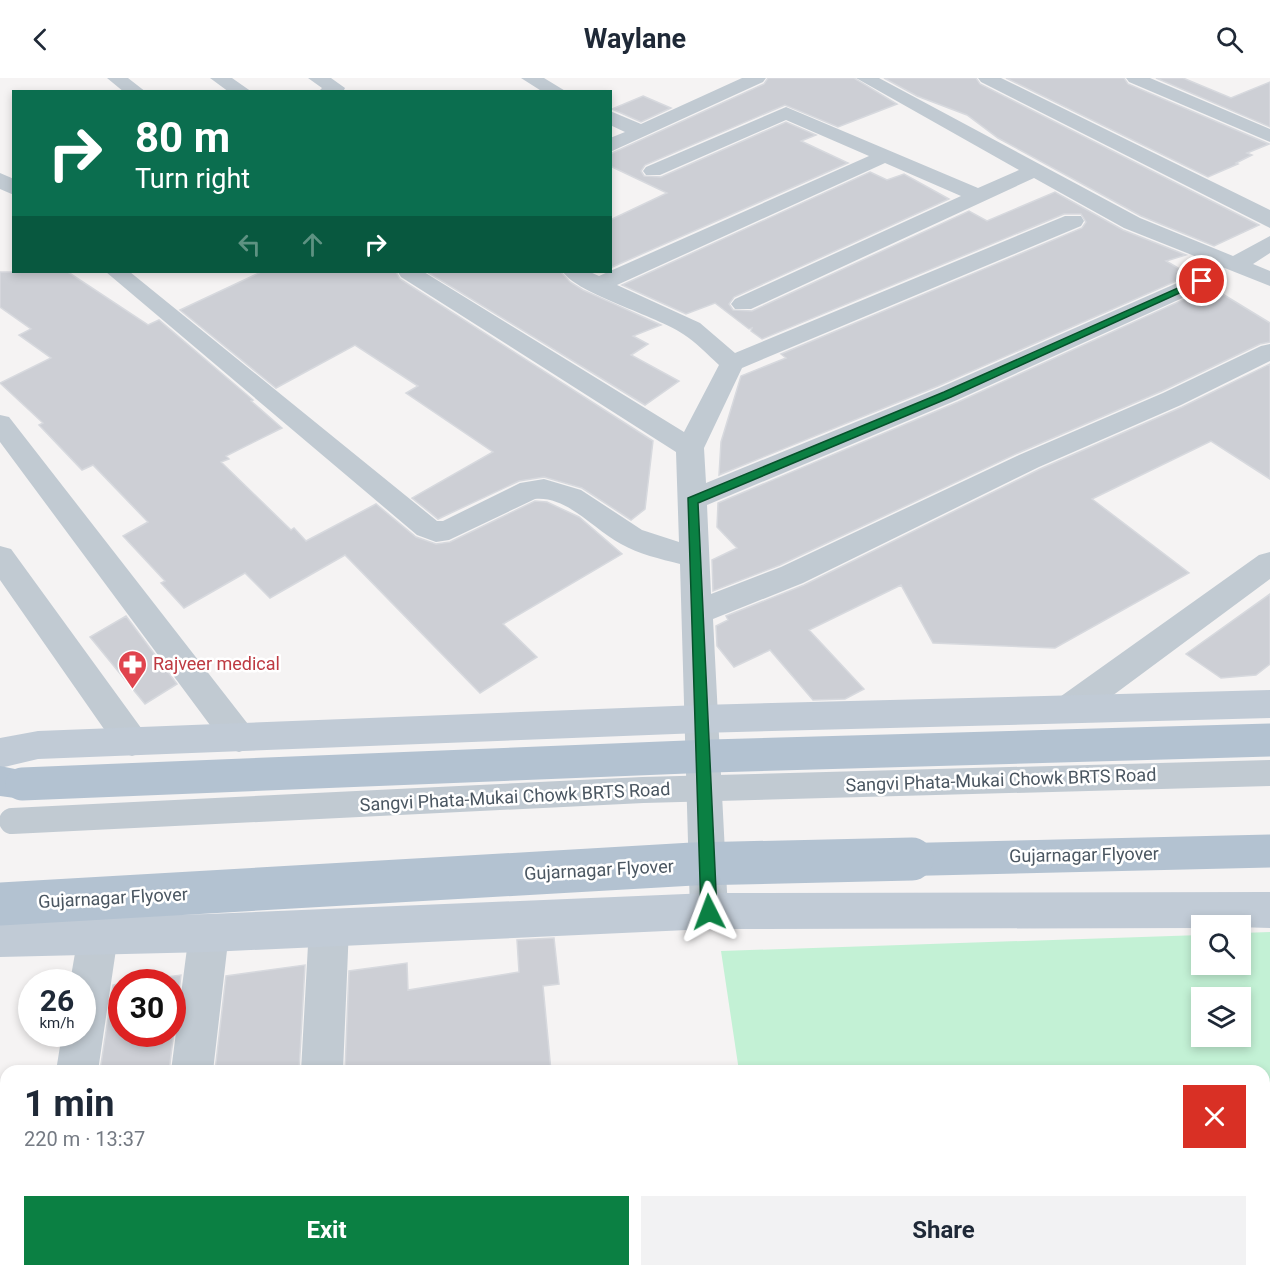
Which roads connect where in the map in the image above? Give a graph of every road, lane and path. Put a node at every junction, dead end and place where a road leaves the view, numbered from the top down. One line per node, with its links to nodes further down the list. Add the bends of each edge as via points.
1 (116, 78): 9 (street)
2 (219, 78): 10 (street)
3 (317, 78): 11 (street, via 336,88)
4 (530, 78): 12 (street)
5 (758, 78): 14 (street)
6 (865, 78): 18 (street)
7 (987, 78): 22 (street, via 1265,216)
8 (1135, 78): 15 (street)
9 (134, 90)
10 (240, 90)
11 (332, 90)
12 (554, 90)
13 (612, 118): 14 (street)
14 (641, 132): 16 (street)
15 (1270, 136)
16 (612, 145)
17 (883, 158): 19 (street, via 786,113); 20 (street); 30 (street)
18 (1035, 170): 20 (street); 24 (street, via 1132,223)
19 (653, 171)
20 (978, 196): 31 (street)
21 (1073, 221): 33 (street)
22 (1270, 222)
23 (1270, 243): 24 (street)
24 (1235, 265): 28 (street)
25 (118, 273): 38 (street, via 436,532 449,530 543,487 556,489 631,537)
26 (411, 273): 35 (street)
27 (576, 273): 30 (street)
28 (1270, 279)
29 (1202, 281): 36 (street, via 948,394)
30 (598, 285): 33 (street, via 691,328)
31 (743, 304)
32 (1270, 351): 40 (street, via 792,574)
33 (732, 363): 35 (street)
34 (0, 423): 44 (street)
35 (690, 448): 36 (street)
36 (692, 501): 38 (street)
37 (0, 557): 46 (street)
38 (694, 557): 40 (street)
39 (1270, 563): 42 (street)
40 (696, 613): 43 (street)
41 (1270, 704): 42 (street)
42 (1069, 709): 43 (street)
43 (700, 719): 44 (street); 54 (street)
44 (239, 738): 46 (street)
45 (1270, 740): 49 (main road, bridge)
46 (132, 742): 47 (street, via 38,745)
47 (0, 753)
48 (1270, 773): 50 (lane, Sangvi Phata-Mukai Chowk BRTS Road, bridge, via 643,790)
49 (11, 782)
50 (12, 821)
51 (1270, 851): 52 (main road, Gujarnagar Flyover, bridge, via 693,864)
52 (0, 904)
53 (1270, 910): 54 (street)
54 (709, 912): 55 (street)
55 (329, 927): 56 (street); 61 (street)
56 (208, 933): 57 (street); 60 (street)
57 (98, 936): 58 (street); 59 (street)
58 (0, 938)
59 (78, 1065)
60 (193, 1065)
61 (322, 1065)

